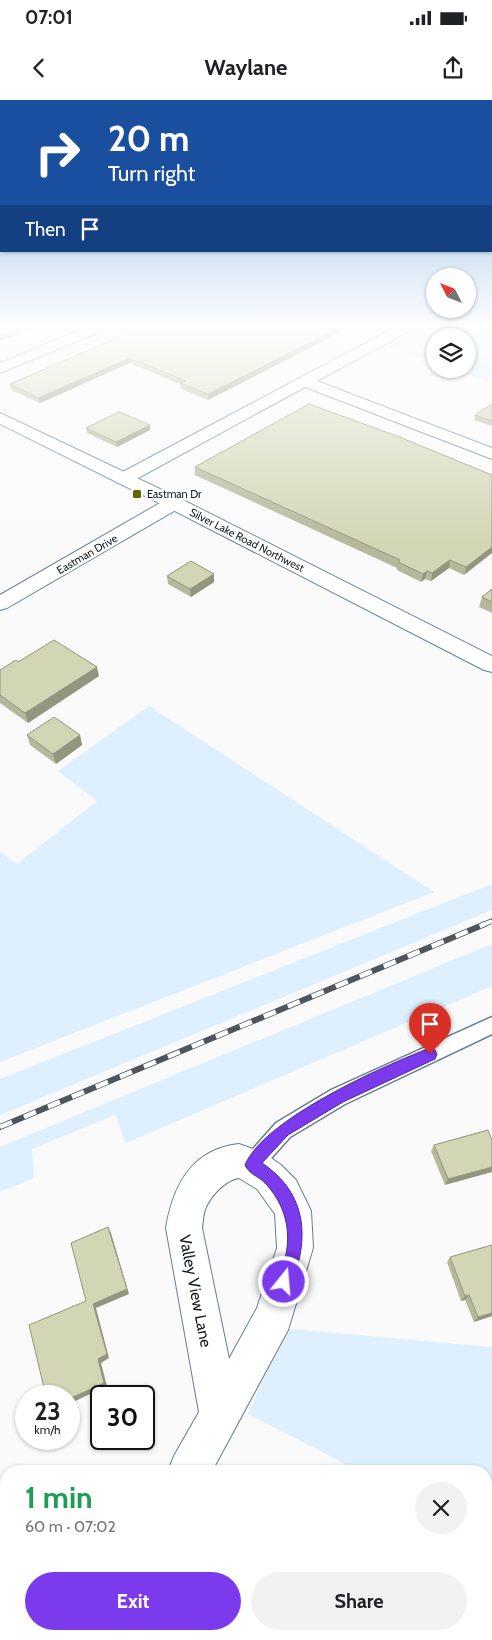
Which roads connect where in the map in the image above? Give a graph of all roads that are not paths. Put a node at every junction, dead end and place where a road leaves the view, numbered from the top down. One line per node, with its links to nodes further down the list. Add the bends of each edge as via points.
1 (271, 400): 5 (street)
2 (351, 400): 4 (street)
3 (0, 418): 5 (street, Silver Lake Road Northwest)
4 (492, 454)
5 (123, 479): 6 (street, Silver Lake Road Northwest)
6 (174, 503): 7 (street, Eastman Drive); 8 (street, Silver Lake Road Northwest)
7 (0, 604)
8 (492, 665)
9 (492, 1025): 10 (lane, via 338,1097 283,1130)
10 (252, 1165): 11 (street, Valley View Lane, via 269,1176 292,1210 295,1248 274,1316); 11 (street, Valley View Lane, via 238,1161 222,1163 201,1182 188,1202 184,1228)
11 (220, 1416): 12 (street, Valley View Lane)
12 (192, 1465)

